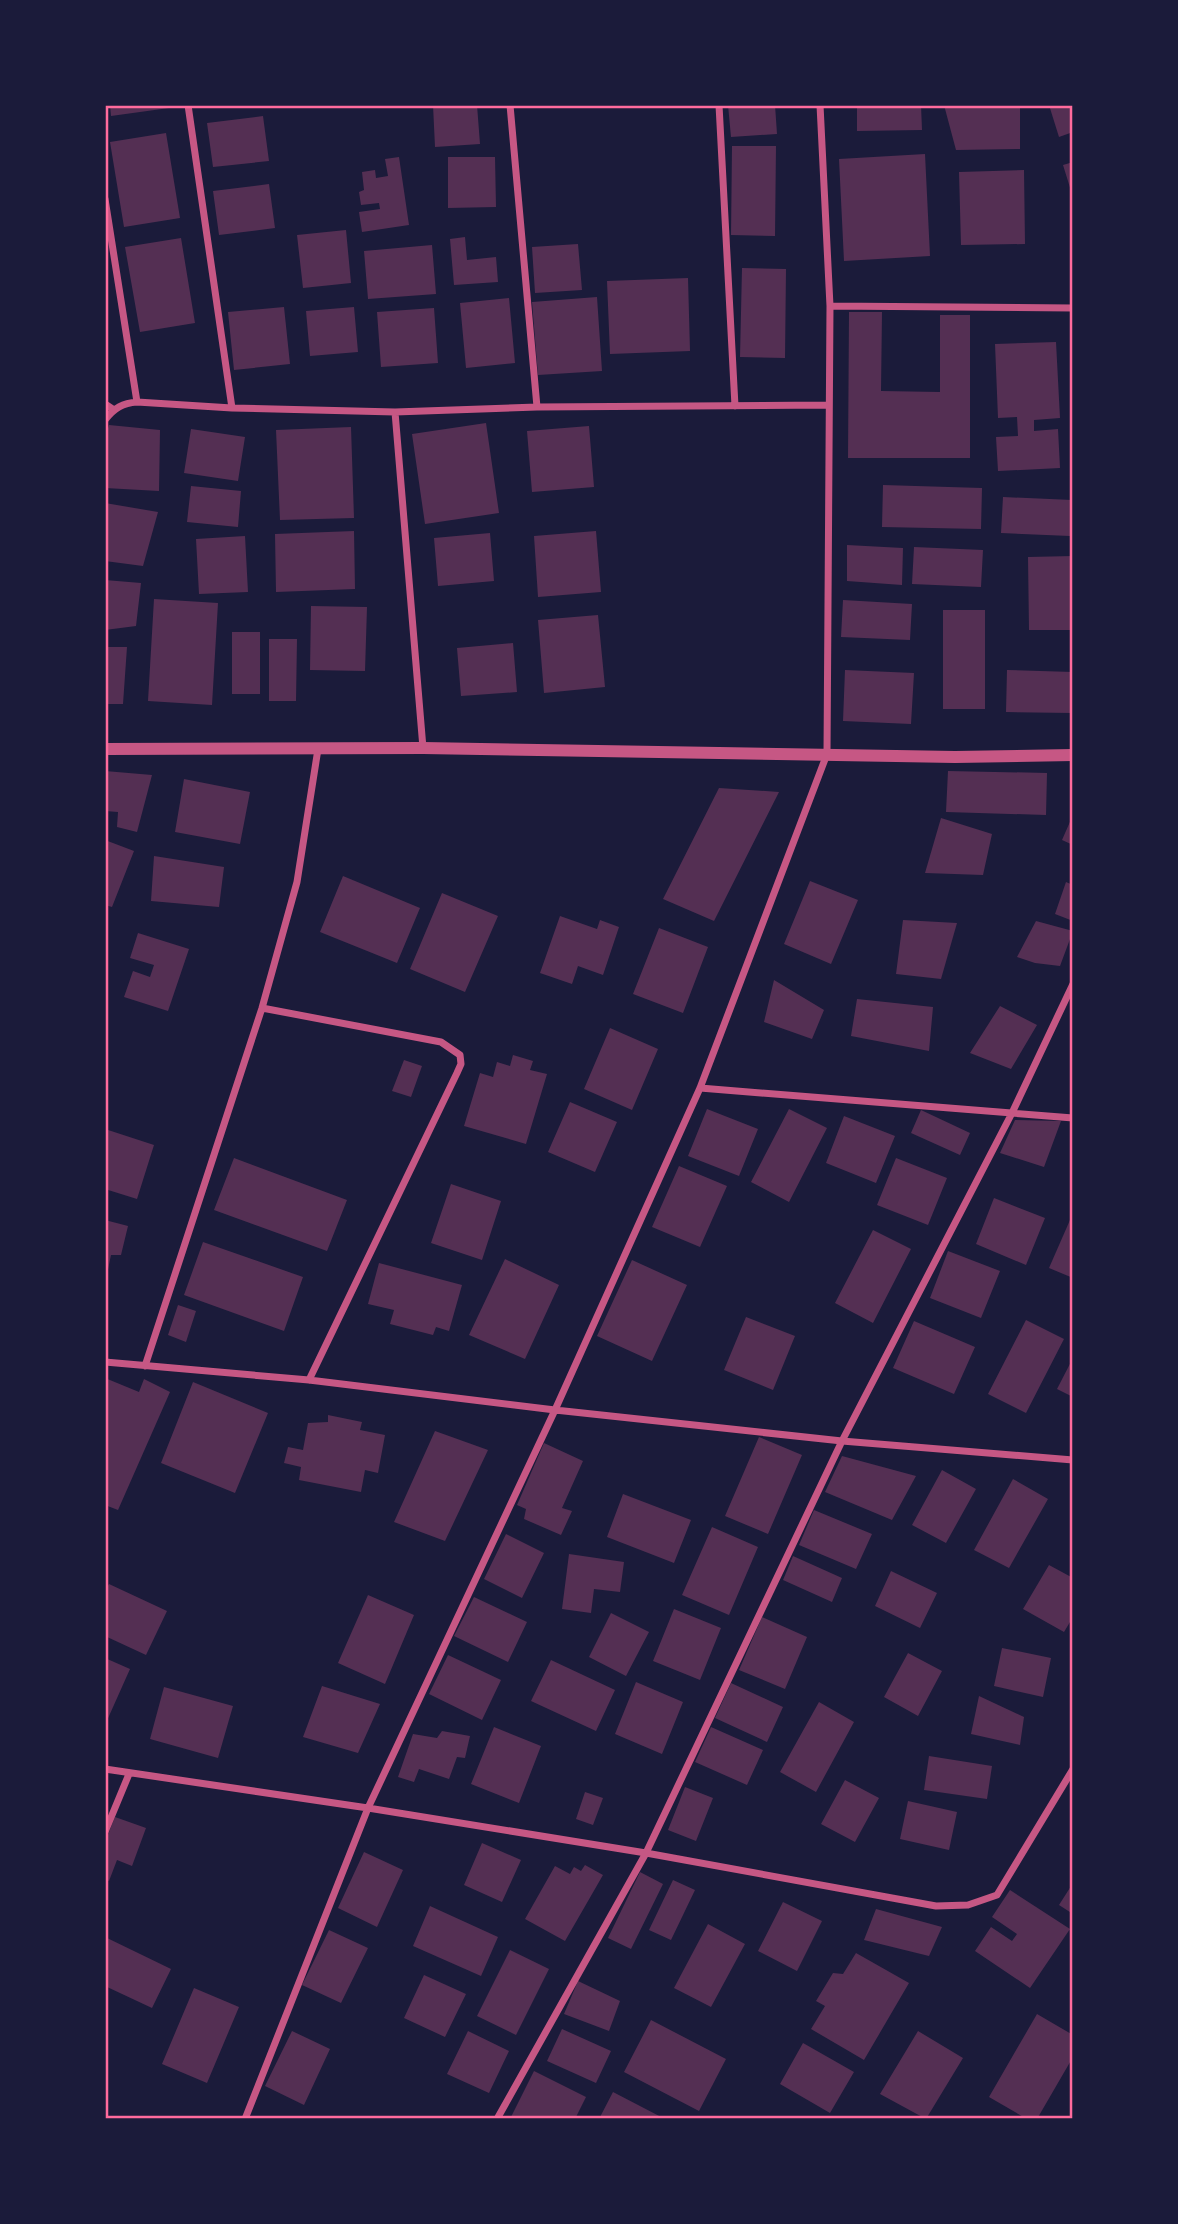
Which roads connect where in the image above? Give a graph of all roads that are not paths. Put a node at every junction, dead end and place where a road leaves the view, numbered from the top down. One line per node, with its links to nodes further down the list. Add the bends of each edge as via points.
1 (188, 105): 13 (street)
2 (510, 105): 12 (street)
3 (719, 105): 11 (street)
4 (820, 105): 6 (street)
5 (105, 199): 8 (street)
6 (830, 306): 7 (street); 10 (street)
7 (1073, 308)
8 (137, 402): 13 (street); 14 (street)
9 (105, 404): 14 (street)
10 (828, 405): 11 (street); 20 (street)
11 (736, 406): 12 (street)
12 (537, 407): 15 (street)
13 (232, 408): 15 (street)
14 (114, 410): 16 (street)
15 (395, 411): 17 (street)
16 (105, 420)
17 (423, 748): 19 (street); 20 (street)
18 (105, 749): 19 (street)
19 (318, 749): 23 (street, via 297,882)
20 (827, 754): 21 (street); 24 (street)
21 (1073, 755)
22 (1073, 984): 25 (street)
23 (262, 1008): 28 (street); 29 (street, via 441,1042 460,1055 457,1073)
24 (700, 1088): 25 (street); 30 (street)
25 (1012, 1113): 26 (street); 31 (street)
26 (1073, 1118)
27 (105, 1362): 28 (street)
28 (145, 1366): 29 (street)
29 (309, 1380): 30 (street)
30 (555, 1410): 31 (street); 36 (street)
31 (842, 1441): 32 (street); 38 (street)
32 (1073, 1460)
33 (105, 1769): 35 (street)
34 (1073, 1769): 38 (street, via 996,1895 968,1905 936,1906)
35 (129, 1774): 36 (street); 37 (street)
36 (368, 1808): 38 (street); 39 (street)
37 (105, 1832)
38 (646, 1853): 40 (street)
39 (245, 2119)
40 (498, 2119)

